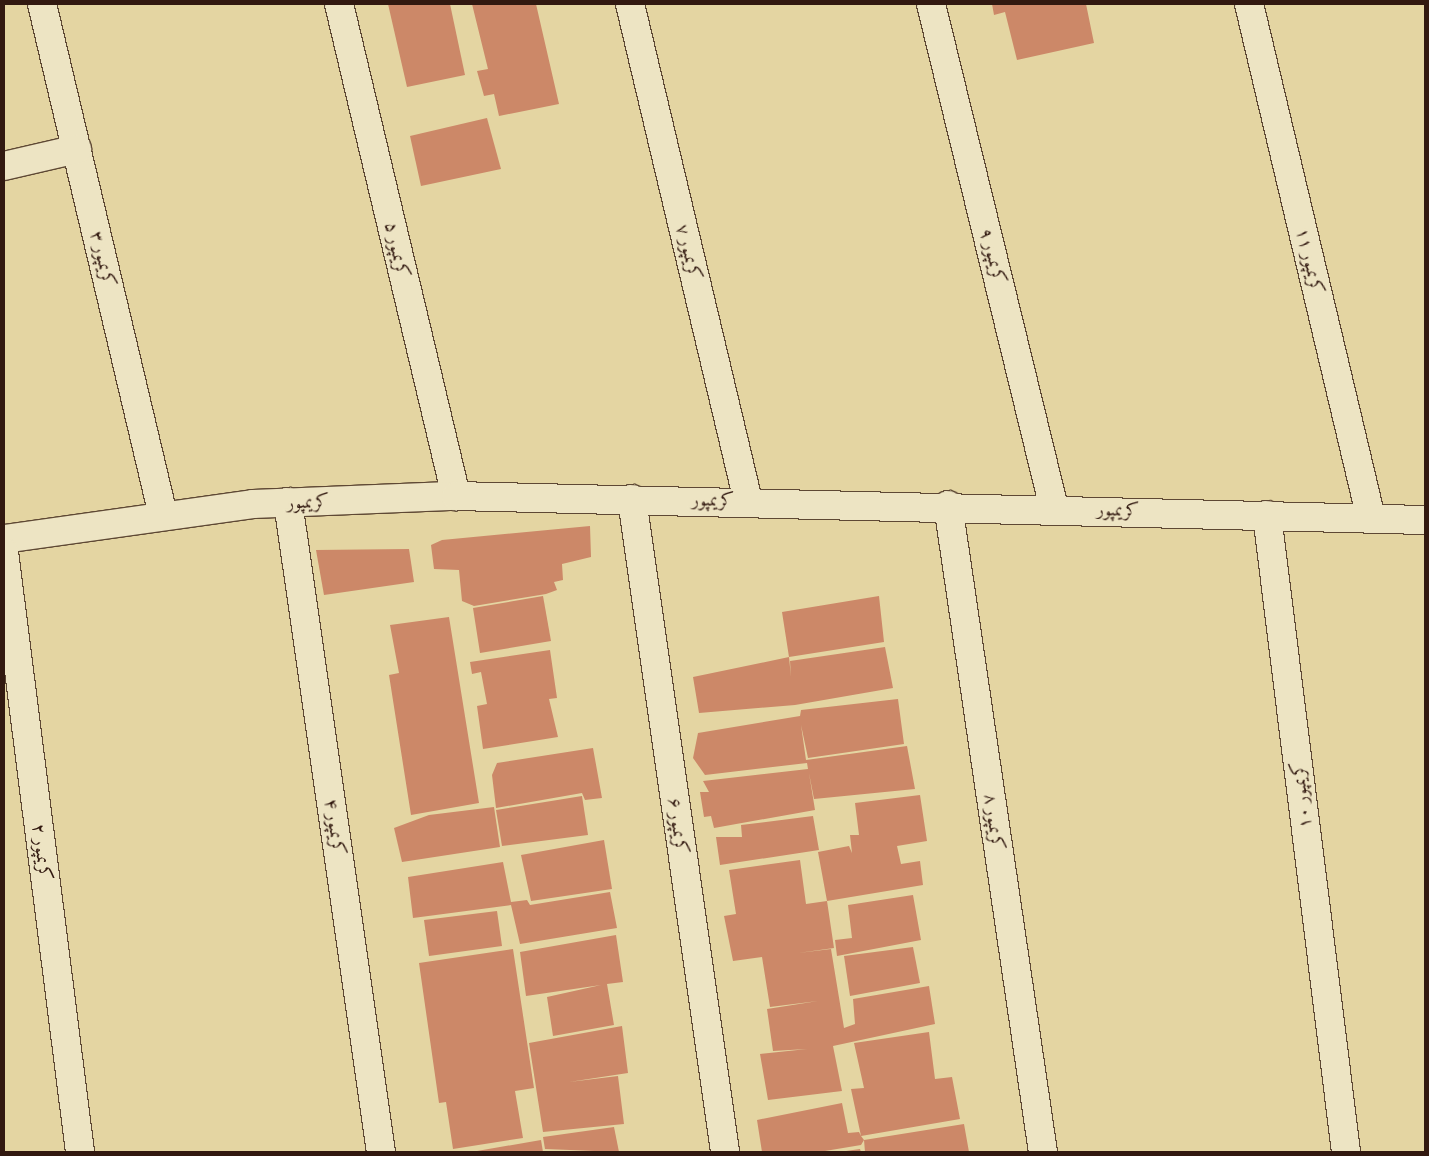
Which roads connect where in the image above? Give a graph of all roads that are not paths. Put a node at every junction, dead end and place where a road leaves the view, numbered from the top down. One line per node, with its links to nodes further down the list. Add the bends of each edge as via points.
1 (42, 4): 6 (street, کریمپور ۳)
2 (339, 4): 8 (street, کریمپور ۵)
3 (630, 4): 10 (street, کریمپور ۷)
4 (931, 4): 13 (street, کریمپور ۹)
5 (1250, 4): 16 (street, کریمپور ۱۱)
6 (77, 149): 7 (street); 14 (street, کریمپور ۳)
7 (4, 166)
8 (456, 496): 9 (street, کریمپور); 11 (street, کریمپور)
9 (632, 499): 10 (street, کریمپور); 23 (street, کریمپور ۶)
10 (748, 501): 12 (street, کریمپور)
11 (288, 502): 14 (street, کریمپور); 22 (street, کریمپور ۴)
12 (948, 505): 13 (street, کریمپور); 20 (street, کریمپور ۸)
13 (1054, 508): 15 (street, کریمپور)
14 (163, 515): 18 (street, کریمپور)
15 (1267, 515): 16 (street, کریمپور); 24 (street, کریمپور ۱۰)
16 (1371, 518): 17 (street, کریمپور)
17 (1425, 520)
18 (4, 539)
19 (4, 552): 21 (street, کریمپور ۲)
20 (1042, 1145)
21 (80, 1152)
22 (382, 1152)
23 (726, 1152)
24 (1346, 1152)

